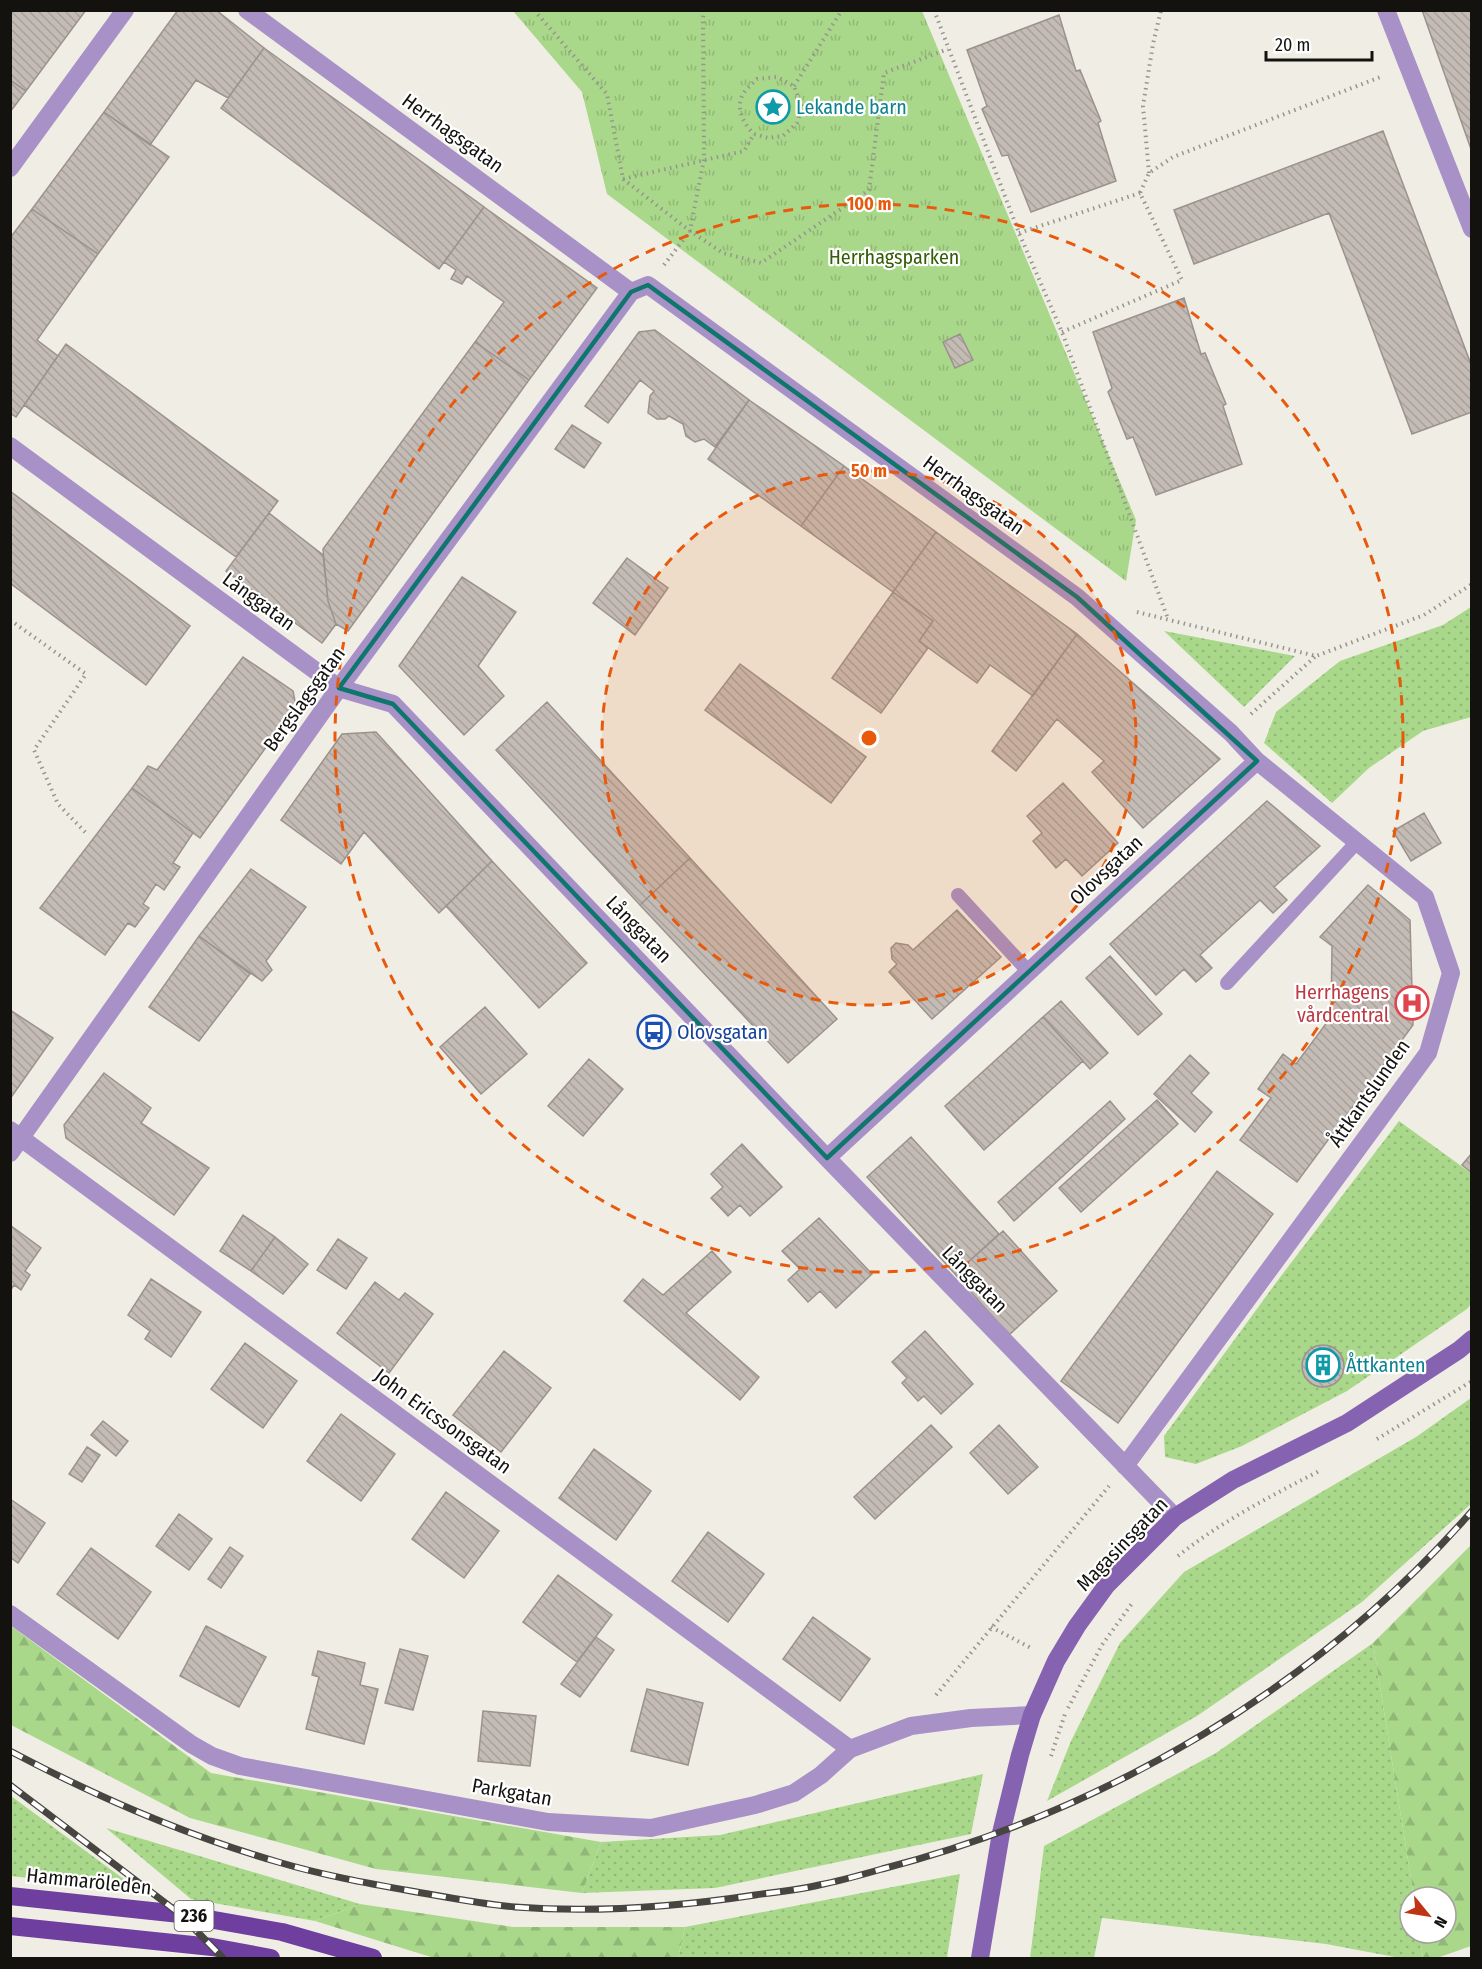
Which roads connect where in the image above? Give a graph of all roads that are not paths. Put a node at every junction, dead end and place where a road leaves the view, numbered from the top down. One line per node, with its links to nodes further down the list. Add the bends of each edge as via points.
1 (125, 10): 4 (street)
2 (248, 10): 6 (street, Herrhagsgatan)
3 (1386, 10): 5 (street)
4 (10, 168)
5 (1472, 229)
6 (631, 292): 8 (street, Bergslagsgatan); 9 (street, Herrhagsgatan, via 648,285 1077,597 1231,733)
7 (10, 446): 8 (street, Långgatan)
8 (339, 688): 14 (street, Bergslagsgatan); 15 (street, Långgatan, via 393,704)
9 (1257, 761): 10 (street, Åttkantslunden); 12 (street, Olovsgatan)
10 (1357, 842): 13 (lane); 17 (street, Åttkantslunden, via 1425,897 1451,973 1428,1053)
11 (958, 895): 12 (lane)
12 (1029, 972): 15 (street, Olovsgatan)
13 (1227, 983)
14 (14, 1140): 21 (street, John Ericssonsgatan)
15 (827, 1158): 17 (street, Långgatan)
16 (1472, 1340): 18 (street, Magasinsgatan, via 1347,1423 1233,1480)
17 (1125, 1466): 18 (street, Långgatan)
18 (1175, 1517): 20 (street, Magasinsgatan, via 1106,1586 1077,1626)
19 (10, 1614): 21 (street, Parkgatan, via 212,1756 240,1766 548,1822 651,1828 755,1805 794,1793)
20 (1032, 1715): 21 (street, Parkgatan, via 911,1726); 26 (street, Magasinsgatan, via 1002,1833)
21 (850, 1749)
22 (10, 1896): 25 (main road, Hammaröleden / 236, via 180,1914 282,1932)
23 (10, 1926): 24 (main road, 236, via 212,1947)
24 (271, 1959)
25 (374, 1959)
26 (980, 1959)

